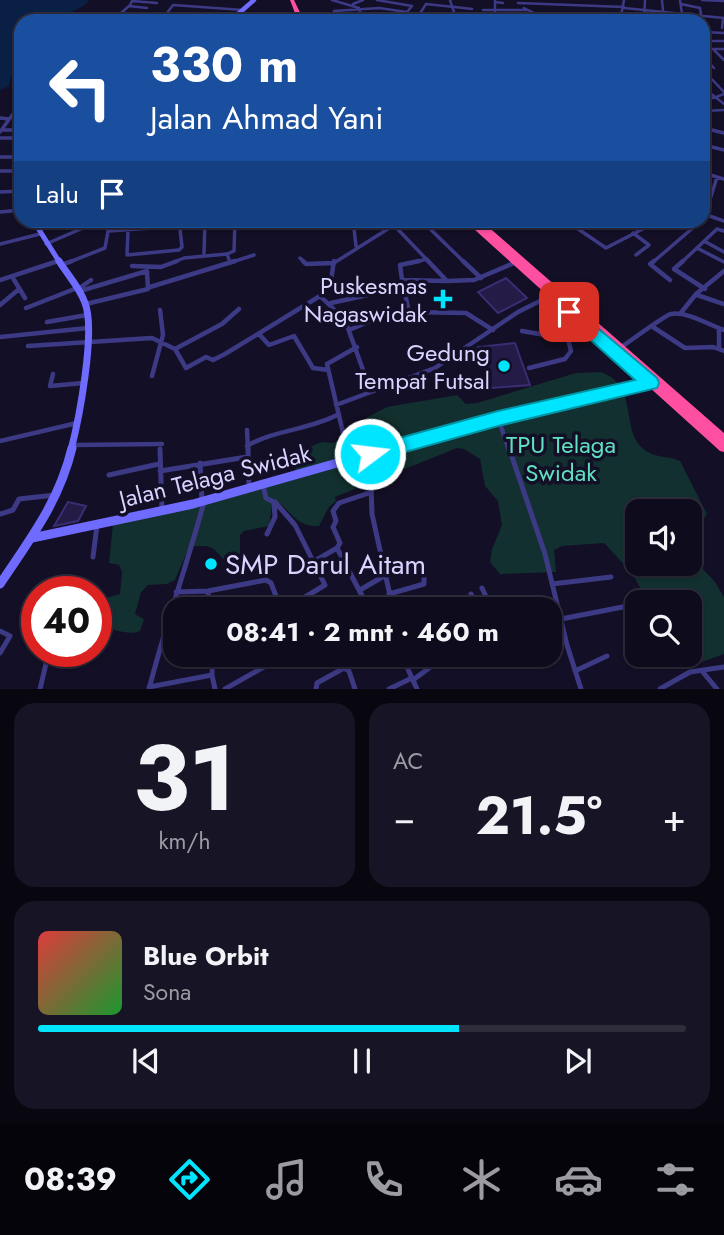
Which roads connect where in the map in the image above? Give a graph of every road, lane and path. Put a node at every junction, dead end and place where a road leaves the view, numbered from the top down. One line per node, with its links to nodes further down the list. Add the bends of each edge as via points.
1 (254, 0): 27 (street)
2 (332, 0): 18 (street)
3 (363, 0): 18 (street)
4 (377, 0): 13 (street)
5 (450, 0): 21 (street)
6 (624, 0): 22 (street)
7 (645, 0): 31 (street)
8 (662, 0): 35 (street)
9 (702, 0): 15 (street)
10 (133, 1): 16 (street); 19 (street)
11 (495, 1): 17 (street); 33 (street)
12 (518, 1): 20 (street); 30 (street)
13 (390, 2): 24 (street); 24 (street, via 412,6 407,12)
14 (680, 2): 50 (street); 51 (street, via 700,8)
15 (724, 2)
16 (156, 3)
17 (503, 3)
18 (353, 5): 25 (street); 28 (street)
19 (129, 6): 23 (street); 39 (street)
20 (577, 6): 22 (street); 34 (street)
21 (454, 7): 26 (street); 44 (street, via 426,4); 45 (street)
22 (624, 7): 31 (street); 48 (street)
23 (146, 8)
24 (379, 8): 25 (street)
25 (361, 9): 28 (street); 43 (street)
26 (472, 9)
27 (244, 10): 40 (street, via 173,5); 42 (street)
28 (346, 10): 32 (street)
29 (483, 10): 33 (street)
30 (527, 10): 33 (street); 46 (street)
31 (647, 10): 35 (street); 49 (street)
32 (334, 11)
33 (495, 11)
34 (576, 12)
35 (665, 12): 50 (street)
36 (720, 12): 52 (street)
37 (219, 13): 41 (street)
38 (602, 13): 47 (street)
39 (120, 14)
40 (166, 14)
41 (223, 14)
42 (239, 14)
43 (362, 14)
44 (420, 14)
45 (453, 14)
46 (535, 14)
47 (612, 14)
48 (621, 14)
49 (646, 14)
50 (684, 14)
51 (702, 14)
52 (722, 18): 53 (street)
53 (723, 27)
54 (713, 33): 55 (street); 56 (street)
55 (724, 33)
56 (722, 41): 58 (street)
57 (713, 49): 58 (street); 59 (street)
58 (724, 49)
59 (724, 60)
60 (710, 64): 61 (street)
61 (714, 68)
62 (710, 78): 63 (street)
63 (724, 93): 66 (street)
64 (710, 94): 66 (street)
65 (710, 98): 66 (street)
66 (714, 98): 67 (street)
67 (724, 104)
68 (14, 112): 69 (street)
69 (10, 117): 70 (street); 71 (street); 72 (street)
70 (14, 117)
71 (0, 118)
72 (1, 131)
73 (710, 175): 74 (street)
74 (718, 177): 75 (street); 76 (street)
75 (724, 179)
76 (710, 200)
77 (37, 228): 97 (street)
78 (50, 228): 97 (street)
79 (83, 228): 101 (street)
80 (109, 228): 95 (street)
81 (136, 228): 94 (street)
82 (179, 228): 94 (street, via 181,249 127,255)
83 (205, 228): 105 (street)
84 (235, 228): 106 (street, via 235,248)
85 (354, 228): 102 (street)
86 (384, 228): 102 (street)
87 (397, 228): 110 (street)
88 (429, 228): 119 (street)
89 (476, 228): 115 (highway)
90 (485, 228): 159 (highway)
91 (575, 228): 98 (street, via 603,248)
92 (643, 228): 98 (street)
93 (692, 228): 122 (street, via 650,264)
94 (128, 229): 95 (street)
95 (109, 231): 113 (street, via 105,248)
96 (724, 231): 99 (street, via 717,229)
97 (39, 232): 100 (street); 101 (street)
98 (633, 233): 108 (street, via 649,245)
99 (704, 241): 103 (street); 104 (street)
100 (0, 244)
101 (46, 244): 113 (street)
102 (355, 246): 114 (street)
103 (697, 248): 112 (street); 128 (street, via 674,269)
104 (724, 252)
105 (204, 253)
106 (227, 254): 111 (street); 116 (street, via 184,258 161,267)
107 (254, 255): 111 (street)
108 (636, 255)
109 (300, 258): 114 (street, via 306,264)
110 (427, 259): 123 (street, via 400,265); 124 (street)
111 (230, 262): 126 (street)
112 (724, 262)
113 (59, 263): 118 (street); 125 (street)
114 (333, 263): 131 (street, via 330,286)
115 (514, 263): 119 (street); 132 (highway)
116 (132, 266)
117 (724, 271): 128 (street)
118 (13, 278): 120 (street); 127 (street)
119 (481, 278): 124 (street)
120 (0, 280)
121 (91, 280): 125 (street)
122 (670, 280)
123 (402, 281): 124 (street); 141 (street)
124 (447, 281)
125 (76, 287): 126 (street, via 147,271); 135 (street); 138 (street)
126 (150, 287): 135 (street)
127 (17, 289): 133 (street); 137 (street)
128 (705, 289): 129 (street)
129 (696, 294): 134 (street); 142 (street)
130 (368, 295): 136 (street)
131 (320, 296): 136 (street); 152 (street)
132 (550, 296): 147 (highway); 150 (street)
133 (26, 298)
134 (724, 303)
135 (86, 304): 143 (street)
136 (331, 304): 149 (street)
137 (0, 305)
138 (26, 308)
139 (239, 309): 160 (street, via 222,324)
140 (160, 310): 157 (street)
141 (409, 312): 149 (street, via 379,317); 150 (street, via 466,313)
142 (680, 313): 145 (street, via 666,314); 148 (street)
143 (88, 315): 144 (street); 146 (street)
144 (47, 322)
145 (653, 327): 159 (street); 161 (street, via 685,348)
146 (88, 328): 153 (street); 155 (street)
147 (588, 329): 154 (street); 166 (highway)
148 (722, 329): 161 (street)
149 (349, 330): 158 (street)
150 (493, 330): 168 (street, via 435,368)
151 (522, 331): 154 (street)
152 (259, 334): 160 (street, via 217,359 205,357 187,368); 163 (street, via 269,345 294,336 313,368)
153 (0, 337)
154 (568, 338): 162 (street, via 571,351 565,359)
155 (88, 341): 156 (street); 157 (street, via 152,338); 167 (street)
156 (28, 346)
157 (164, 346): 160 (street); 165 (street)
158 (357, 347): 163 (street, via 328,361); 168 (street)
159 (620, 348): 166 (highway)
160 (175, 349)
161 (721, 350)
162 (529, 368)
163 (328, 370): 169 (street)
164 (53, 374): 167 (street, via 50,386)
165 (152, 376)
166 (654, 382): 171 (street, Jalan Telaga Swidak); 174 (highway); 178 (highway)
167 (83, 383): 172 (street)
168 (372, 392): 169 (street)
169 (336, 405): 170 (street)
170 (339, 414): 177 (street, via 304,428 262,436); 181 (street)
171 (498, 418): 179 (street, Jalan Telaga Swidak); 203 (street)
172 (78, 423): 175 (street); 176 (street)
173 (247, 430): 177 (street)
174 (724, 439)
175 (0, 441)
176 (73, 445): 183 (street, via 161,447); 188 (street)
177 (247, 446): 180 (street)
178 (724, 449)
179 (370, 454): 181 (street, Jalan Telaga Swidak); 187 (street)
180 (247, 457): 182 (street); 186 (street)
181 (350, 460): 185 (street, Jalan Telaga Swidak)
182 (200, 463): 183 (street); 189 (street)
183 (159, 467): 184 (street); 191 (street)
184 (109, 475)
185 (263, 485): 186 (street, Jalan Telaga Swidak); 190 (street, via 266,498)
186 (248, 489): 189 (street, Jalan Telaga Swidak)
187 (369, 494): 196 (street, via 339,503 333,510); 200 (street)
188 (56, 495): 192 (street, via 19,499 13,510); 195 (street)
189 (203, 502): 191 (street, Jalan Telaga Swidak); 207 (street)
190 (274, 502): 194 (street, via 275,517); 198 (street, via 295,525)
191 (162, 511): 193 (street, Jalan Telaga Swidak)
192 (0, 514)
193 (97, 526): 195 (street, Jalan Telaga Swidak); 197 (street)
194 (267, 534)
195 (32, 538): 202 (street)
196 (337, 548): 198 (street); 205 (street)
197 (93, 556)
198 (314, 564): 212 (street, via 326,586)
199 (424, 573): 208 (street, via 424,584)
200 (384, 576): 205 (street); 208 (street)
201 (611, 577): 203 (street)
202 (0, 584)
203 (552, 584): 217 (street)
204 (482, 588): 216 (street)
205 (360, 590): 213 (street)
206 (208, 591): 207 (street); 210 (street); 211 (street, via 267,580)
207 (176, 592): 234 (street)
208 (389, 594): 214 (street)
209 (471, 594): 215 (street)
210 (209, 597)
211 (277, 597)
212 (307, 597)
213 (363, 597)
214 (390, 597)
215 (473, 597)
216 (486, 597)
217 (555, 597)
218 (625, 607): 219 (street)
219 (562, 619)
220 (562, 623): 231 (street)
221 (0, 631): 222 (street, via 10,638)
222 (0, 653)
223 (607, 656): 231 (street)
224 (45, 667): 235 (street)
225 (212, 667): 232 (street)
226 (264, 667): 237 (street)
227 (407, 667): 233 (street)
228 (430, 667): 233 (street)
229 (724, 667): 230 (street)
230 (702, 670): 243 (street); 244 (street)
231 (575, 671): 242 (street)
232 (212, 675): 234 (street); 236 (street)
233 (413, 679): 240 (street); 241 (street)
234 (149, 688)
235 (40, 689)
236 (215, 689)
237 (225, 689)
238 (316, 689): 239 (street, via 317,683 344,668)
239 (355, 689)
240 (390, 689)
241 (417, 689)
242 (581, 689)
243 (660, 689)
244 (717, 689)

